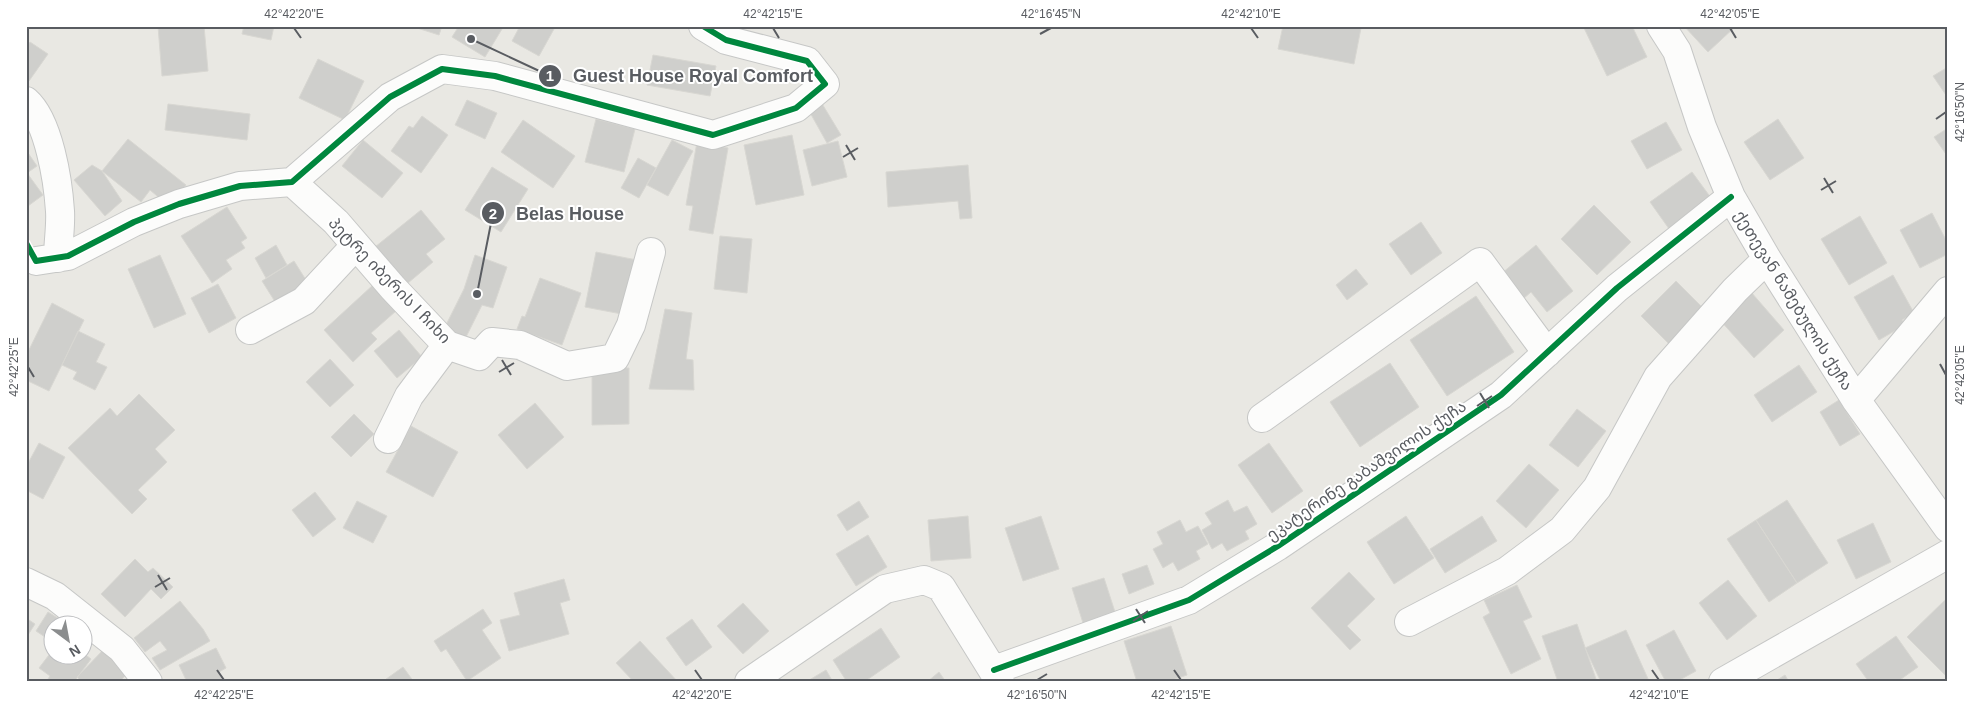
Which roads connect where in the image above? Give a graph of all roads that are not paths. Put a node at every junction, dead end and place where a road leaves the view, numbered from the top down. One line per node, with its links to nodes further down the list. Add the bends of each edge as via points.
1 (703, 26): 4 (street, via 726,40 807,61 825,84 796,108 713,135 495,76 442,70 390,97)
2 (1661, 26): 5 (street, ქეთევან წამებულის ქუჩა, via 1677,51 1702,128)
3 (26, 101): 8 (street, via 35,109 49,147 60,212)
4 (292, 182): 6 (street, პეტრე იბერის I ჩიხი, via 336,222); 8 (street, via 240,186 179,204 134,222 68,256)
5 (1731, 197): 9 (street, ქეთევან წამებულის ქუჩა); 13 (street, ეკატერინე გაბაშვილის ქუჩა, via 1617,288)
6 (355, 246): 11 (street, via 304,301); 12 (street, პეტრე იბერის I ჩიხი)
7 (651, 252): 12 (street, პეტრე იბერის I ჩიხი, via 631,325 614,358 567,366 520,345 492,342 479,356)
8 (36, 259)
9 (1767, 259): 14 (street, ქეთევან წამებულის ქუჩა); 20 (street, via 1658,377 1597,488 1562,530 1507,572)
10 (1948, 291): 14 (street)
11 (250, 330)
12 (447, 345): 16 (street, via 409,396)
13 (1547, 353): 15 (street, via 1480,262); 21 (street, ეკატერინე გაბაშვილის ქუჩა, via 1501,395 1278,546 1189,600)
14 (1856, 400): 17 (street, ქეთევან წამებულის ქუჩა)
15 (1262, 418)
16 (388, 439)
17 (1948, 528)
18 (1948, 554): 24 (street)
19 (26, 582): 22 (street, via 55,596 122,649)
20 (1409, 622)
21 (997, 676): 23 (street, via 941,588 924,580 885,590)
22 (148, 682)
23 (749, 682)
24 (1723, 682)

